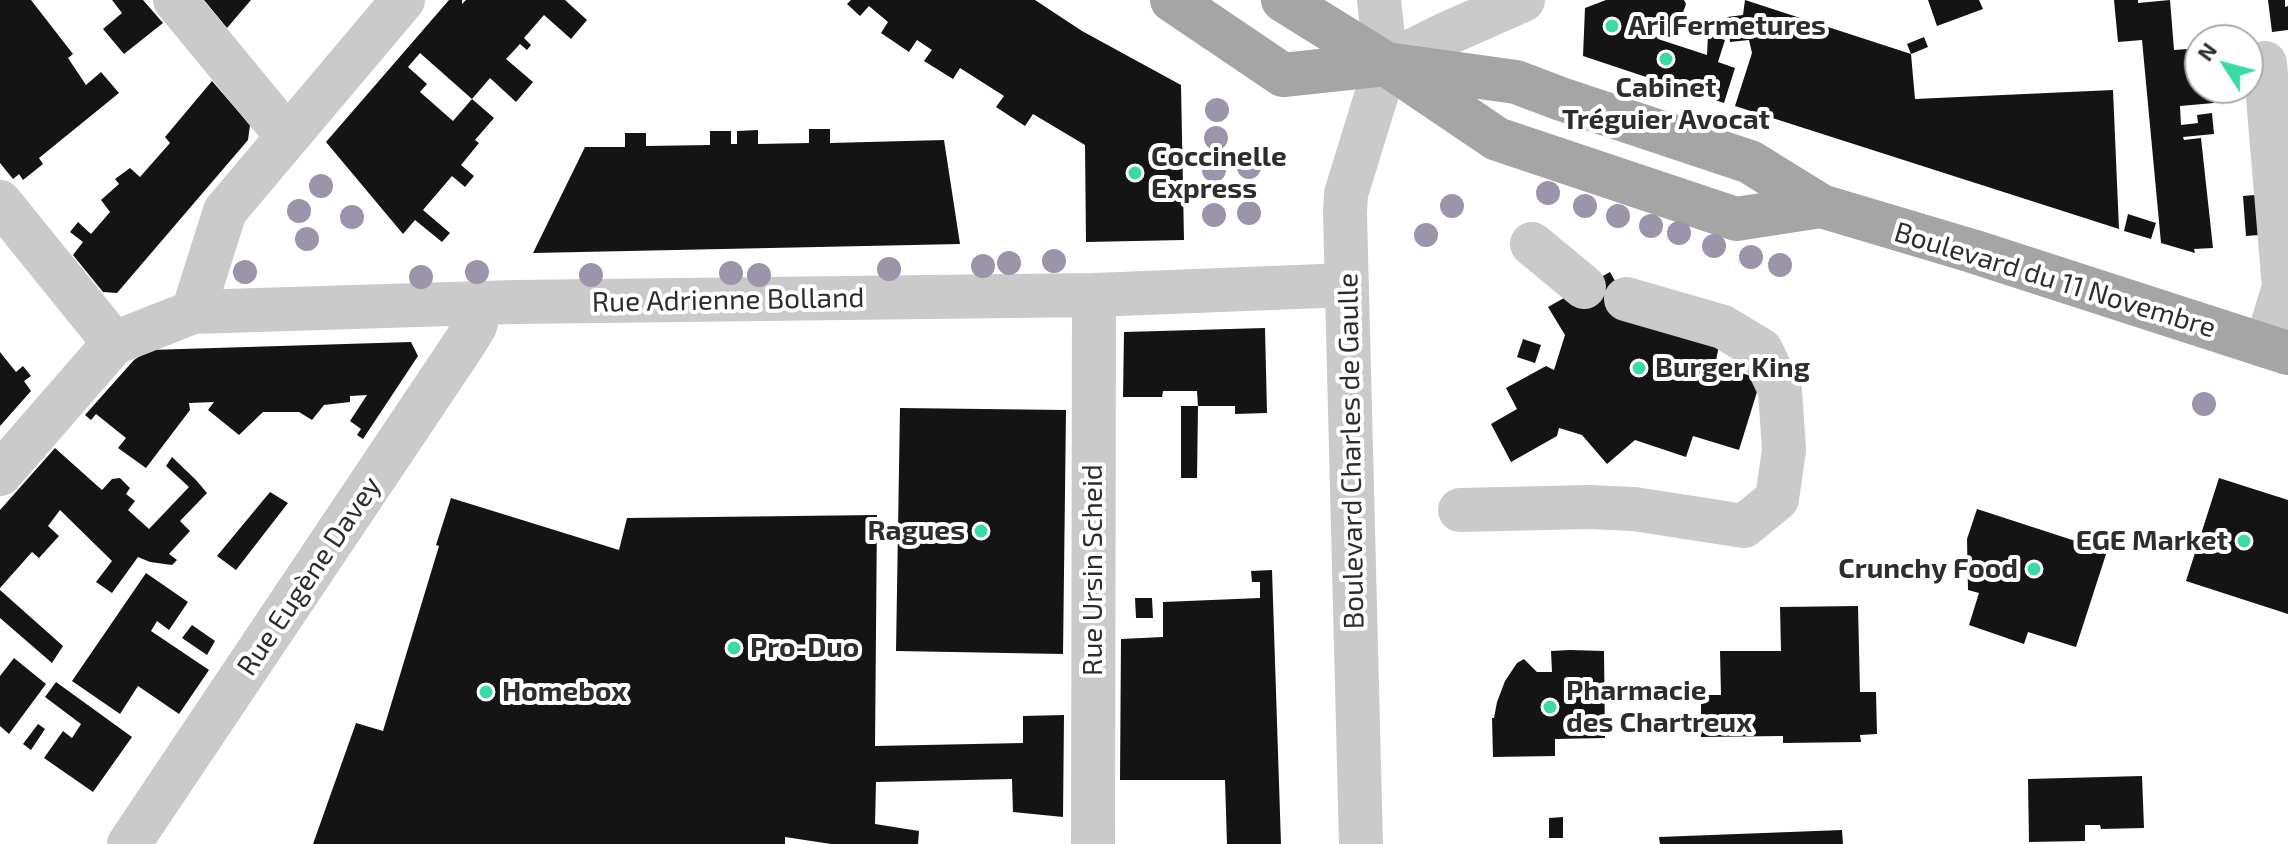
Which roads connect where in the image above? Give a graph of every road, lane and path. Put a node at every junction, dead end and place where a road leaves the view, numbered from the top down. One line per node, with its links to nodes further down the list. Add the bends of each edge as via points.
1 (175, 0): 9 (street)
2 (403, 0): 9 (street)
3 (1172, 0): 8 (main road, Boulevard du 11 Novembre, via 1283,75)
4 (1379, 0): 8 (street)
5 (1523, 0): 8 (street)
6 (1295, 6): 8 (main road, Boulevard du 11 Novembre)
7 (2265, 63): 20 (street, via 2284,287)
8 (1386, 64): 11 (main road, Boulevard du 11 Novembre, via 1529,86 1750,162); 11 (main road, Boulevard du 11 Novembre, via 1497,139 1736,219); 13 (street, Boulevard Charles de Gaulle, via 1346,194)
9 (287, 136): 18 (street, via 225,211)
10 (0, 202): 19 (street)
11 (1821, 206): 20 (main road, Boulevard du 11 Novembre)
12 (1532, 244): 14 (street)
13 (1347, 285): 15 (street, Rue Adrienne Bolland); 25 (street, Boulevard Charles de Gaulle)
14 (1584, 287)
15 (1094, 295): 17 (street, Rue Adrienne Bolland); 24 (street, Rue Ursin Scheid)
16 (1626, 299): 22 (street, via 1723,327 1761,350 1780,390 1784,450 1777,499 1744,526 1634,509)
17 (481, 304): 18 (street, Rue Adrienne Bolland); 23 (street, Rue Eugène Davey, via 464,344)
18 (193, 312): 19 (street, Rue Adrienne Bolland)
19 (114, 343): 21 (street)
20 (2277, 350)
21 (0, 474)
22 (1460, 510)
23 (129, 844)
24 (1093, 844)
25 (1361, 844)

